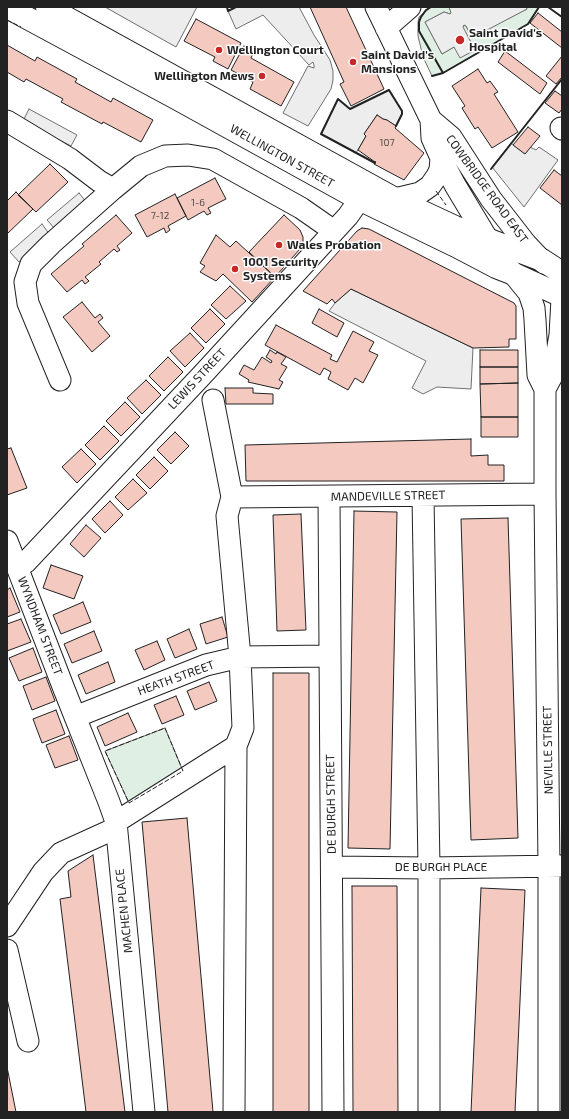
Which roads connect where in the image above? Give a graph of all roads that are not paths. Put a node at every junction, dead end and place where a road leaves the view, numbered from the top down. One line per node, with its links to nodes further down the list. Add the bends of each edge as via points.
1 (8, 7): 10 (main road, WELLINGTON STREET, via 190,106)
2 (47, 7): 10 (main road, WELLINGTON STREET)
3 (376, 7): 5 (street, COWBRIDGE ROAD EAST)
4 (410, 7): 5 (street)
5 (386, 28): 6 (street, COWBRIDGE ROAD EAST)
6 (431, 120): 8 (street, COWBRIDGE ROAD EAST, via 432,138); 14 (street, COWBRIDGE ROAD EAST, via 451,137 491,199 526,244)
7 (7, 121): 9 (street, via 70,159)
8 (441, 158): 11 (street, COWBRIDGE ROAD EAST, via 440,170 430,186 420,193); 13 (street, COWBRIDGE ROAD EAST)
9 (113, 189): 12 (street, via 141,166 165,156 188,155 213,159 301,208); 19 (street, via 31,264 25,282 28,303)
10 (363, 191): 11 (main road, WELLINGTON STREET); 12 (street, LEWIS STREET, via 348,216); 16 (main road, WELLINGTON STREET, via 456,246)
11 (396, 198): 13 (main road, WELLINGTON STREET, via 455,227)
12 (334, 231): 28 (street, LEWIS STREET, via 204,373 26,562)
13 (488, 239): 14 (main road, WELLINGTON STREET); 16 (street, COWBRIDGE ROAD EAST)
14 (542, 260): 15 (main road, COWBRIDGE ROAD EAST); 17 (street, COWBRIDGE ROAD EAST, via 556,280)
15 (562, 273)
16 (514, 274): 17 (main road, WELLINGTON STREET); 20 (street, NEVILLE STREET, via 529,293 534,308 538,375)
17 (562, 296)
18 (562, 299): 20 (street, NEVILLE STREET, via 560,335 553,374)
19 (60, 380)
20 (545, 389): 22 (street, NEVILLE STREET)
21 (213, 400): 25 (street)
22 (553, 472): 23 (street, NEVILLE STREET)
23 (545, 494): 24 (street, MANDEVILLE STREET); 35 (street, NEVILLE STREET)
24 (423, 496): 26 (street, MANDEVILLE STREET); 36 (street)
25 (232, 497): 26 (street, MANDEVILLE STREET); 30 (street, via 226,516)
26 (330, 497): 29 (street, DE BURGH STREET)
27 (7, 541): 28 (street, WYNDHAM STREET)
28 (18, 567): 31 (street, WYNDHAM STREET)
29 (330, 656): 30 (street, HEATH STREET); 34 (street, DE BURGH STREET)
30 (240, 657): 31 (street, HEATH STREET, via 206,665); 32 (street, via 243,728)
31 (75, 717): 33 (street, MACHEN PLACE)
32 (236, 746): 33 (street); 41 (street)
33 (116, 825): 37 (street, via 61,854 43,872); 40 (street, MACHEN PLACE)
34 (332, 867): 36 (street, DE BURGH PLACE); 42 (street, DE BURGH STREET)
35 (556, 867): 36 (street, DE BURGH PLACE); 44 (street, NEVILLE STREET)
36 (429, 868): 43 (street)
37 (7, 926)
38 (7, 950): 39 (street)
39 (28, 1041)
40 (144, 1112)
41 (234, 1112)
42 (333, 1112)
43 (429, 1112)
44 (549, 1112)

